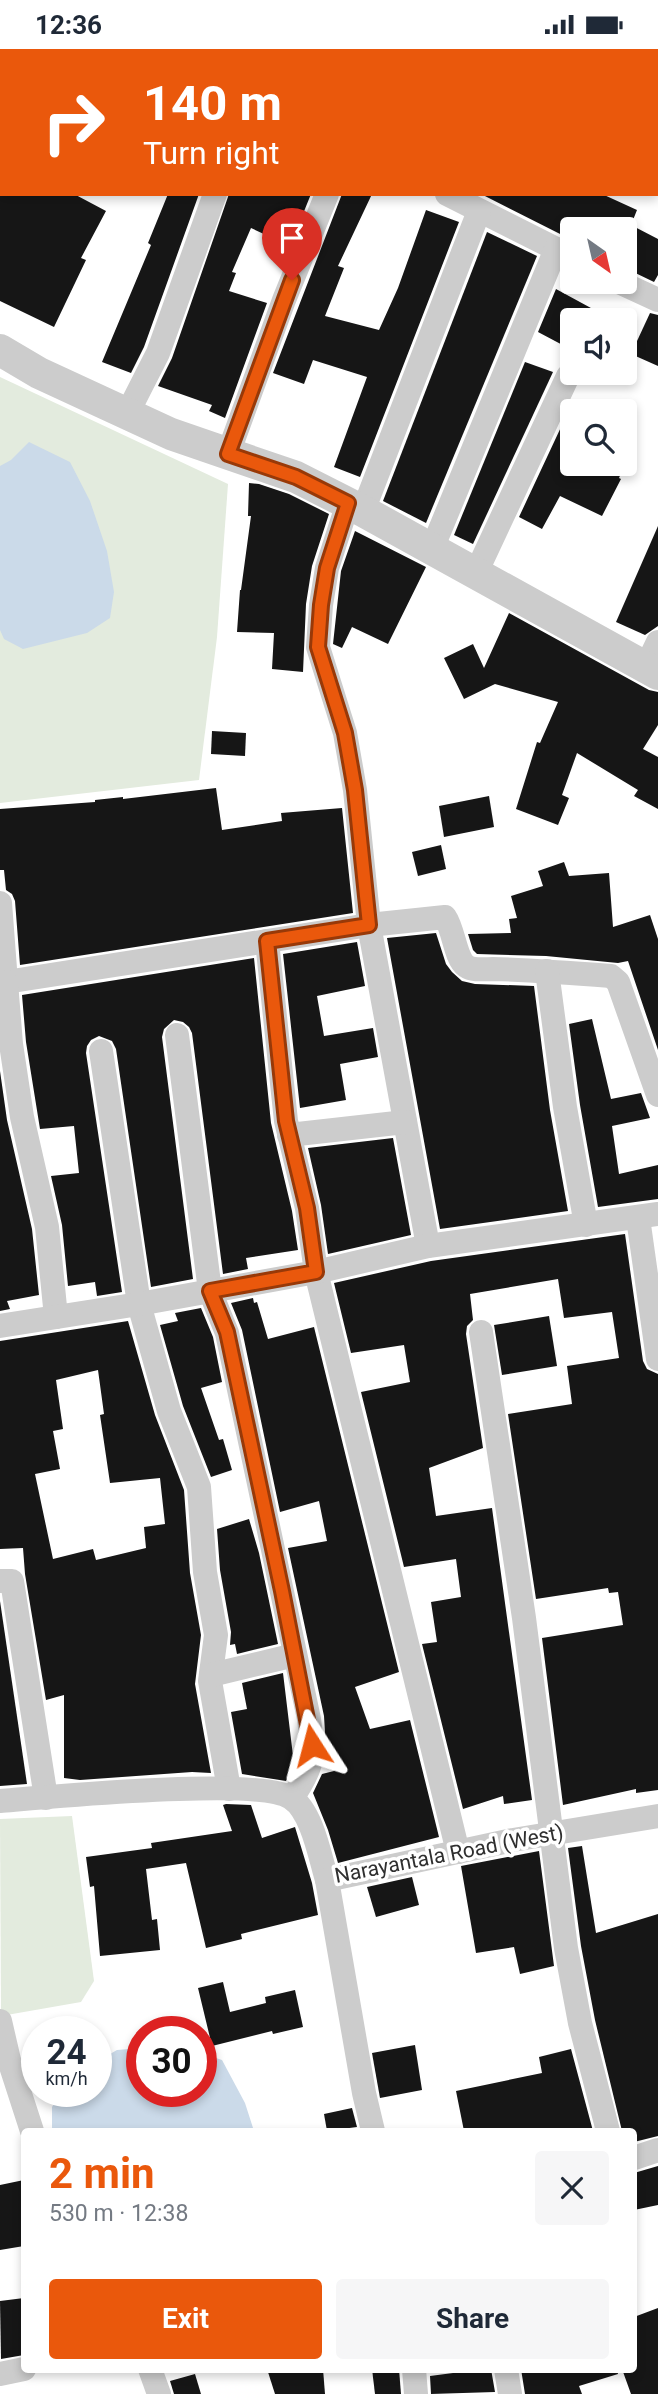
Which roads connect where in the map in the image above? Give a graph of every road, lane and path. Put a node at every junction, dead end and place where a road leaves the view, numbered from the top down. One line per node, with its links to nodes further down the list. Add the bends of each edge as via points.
1 (214, 196): 11 (street, via 158,353)
2 (326, 196): 12 (street)
3 (451, 196): 4 (street)
4 (479, 211): 5 (street); 13 (street)
5 (560, 251)
6 (560, 262): 14 (street)
7 (637, 290): 8 (street)
8 (658, 300)
9 (0, 350): 11 (street)
10 (564, 385): 15 (street)
11 (127, 414): 12 (street)
12 (228, 454): 13 (street, via 296,477)
13 (355, 507): 14 (street); 18 (street, via 327,568 318,647 345,733)
14 (432, 549): 15 (street)
15 (476, 573): 16 (street)
16 (654, 661)
17 (0, 903): 21 (street)
18 (369, 925): 19 (street); 20 (street, via 445,918 466,966); 25 (street)
19 (267, 941): 21 (street); 26 (street)
20 (547, 971): 24 (street, via 611,976 618,982); 28 (street)
21 (6, 982): 33 (street, via 22,1117 47,1227)
22 (177, 1035): 31 (street)
23 (101, 1051): 32 (street)
24 (658, 1095)
25 (405, 1122): 26 (street); 29 (street)
26 (289, 1135): 30 (street, via 307,1208)
27 (648, 1216): 28 (street); 36 (street)
28 (586, 1225): 29 (street)
29 (428, 1246): 30 (street)
30 (316, 1272): 31 (street); 46 (street)
31 (210, 1291): 32 (street); 38 (street, via 227,1332)
32 (138, 1304): 33 (street); 39 (street, via 169,1411 200,1487 205,1572 216,1635)
33 (56, 1317): 34 (street)
34 (0, 1326)
35 (481, 1332): 45 (street)
36 (658, 1359)
37 (0, 1581): 41 (street, via 12,1581)
38 (296, 1655): 39 (street); 42 (street, via 312,1745 311,1765)
39 (211, 1675): 40 (street)
40 (229, 1789): 41 (street); 42 (street, via 276,1792)
41 (46, 1798): 43 (street)
42 (292, 1798): 47 (street, Narayantala Road (West), via 307,1816)
43 (0, 1801)
44 (658, 1816): 45 (street, Narayantala Road (West))
45 (552, 1834): 46 (street, Narayantala Road (West)); 51 (street, via 580,2024)
46 (458, 1852): 47 (street, Narayantala Road (West))
47 (327, 1880): 50 (street)
48 (0, 2021): 49 (street)
49 (31, 2128)
50 (372, 2128)
51 (607, 2128)
52 (658, 2150): 53 (street)
53 (637, 2157)
54 (21, 2370): 58 (street)
55 (151, 2373): 59 (street)
56 (414, 2373): 60 (street)
57 (507, 2373): 61 (street)
58 (0, 2374)
59 (159, 2394)
60 (416, 2394)
61 (510, 2394)

